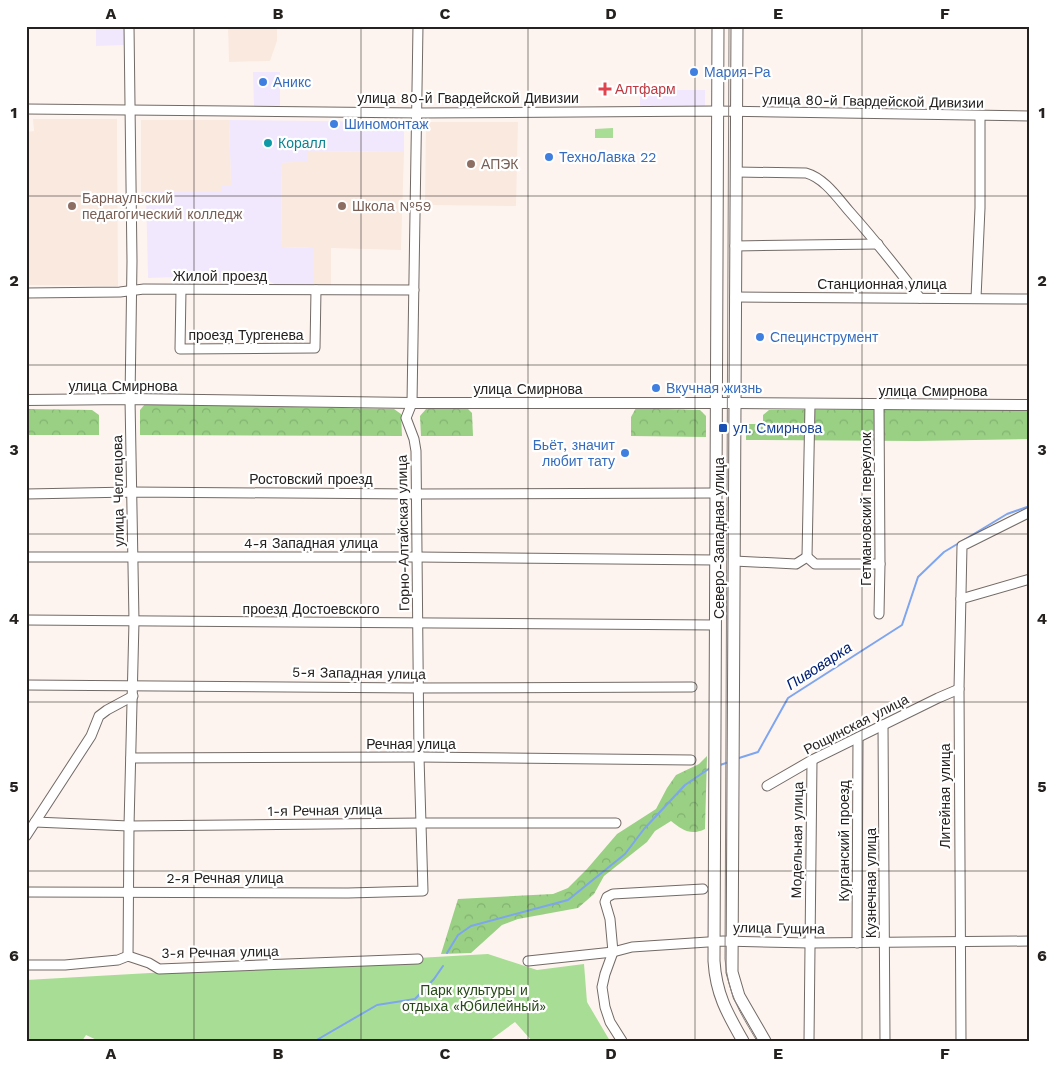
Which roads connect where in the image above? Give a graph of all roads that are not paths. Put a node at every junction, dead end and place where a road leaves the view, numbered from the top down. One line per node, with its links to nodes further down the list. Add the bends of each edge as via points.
1 (129, 26): 6 (street, улица Чеглецова)
2 (418, 26): 9 (street, Горно-Алтайская улица)
3 (718, 26): 7 (main road, Северо-Западная улица)
4 (737, 26): 8 (main road, Северо-Западная улица)
5 (26, 109): 6 (street, улица 80-й Гвардейской Дивизии)
6 (130, 110): 9 (street, улица 80-й Гвардейской Дивизии); 15 (street, улица Чеглецова)
7 (718, 111): 8 (street, улица 80-й Гвардейской Дивизии); 9 (street, улица 80-й Гвардейской Дивизии); 27 (main road, Северо-Западная улица)
8 (736, 112): 10 (street, улица 80-й Гвардейской Дивизии); 12 (main road, Северо-Западная улица)
9 (418, 113): 18 (street, Горно-Алтайская улица)
10 (980, 116): 11 (street, улица 80-й Гвардейской Дивизии); 22 (street)
11 (1030, 116)
12 (736, 172): 13 (street, via 814,175); 14 (main road, Северо-Западная улица)
13 (878, 244): 14 (street); 21 (street)
14 (735, 246): 20 (main road, Северо-Западная улица)
15 (132, 290): 16 (street, Жилой проезд); 19 (street, Жилой проезд); 24 (street, улица Чеглецова)
16 (181, 290): 17 (street, Жилой проезд); 17 (street, проезд Тургенева, via 180,349 315,348)
17 (316, 290): 18 (street, Жилой проезд)
18 (414, 290): 26 (street, Горно-Алтайская улица)
19 (26, 293)
20 (735, 297): 21 (street, Станционная улица); 28 (main road, Северо-Западная улица)
21 (920, 298): 22 (street, Станционная улица)
22 (976, 298): 23 (street, Станционная улица)
23 (1030, 299)
24 (130, 399): 25 (street, улица Смирнова); 26 (street, улица Смирнова); 32 (street, улица Чеглецова)
25 (26, 400)
26 (412, 403): 27 (street, улица Смирнова); 35 (street, Горно-Алтайская улица, via 406,418 416,451)
27 (716, 403): 28 (street, улица Смирнова); 33 (main road, Северо-Западная улица)
28 (735, 403): 29 (street, улица Смирнова); 42 (main road, Северо-Западная улица)
29 (810, 404): 30 (street, улица Смирнова); 40 (street)
30 (879, 405): 31 (street, улица Смирнова); 43 (street, Гетмановский переулок)
31 (1030, 405)
32 (132, 492): 34 (street, Ростовский проезд); 35 (street, Ростовский проезд); 38 (street, улица Чеглецова)
33 (716, 493): 35 (street, Ростовский проезд); 41 (main road, Северо-Западная улица)
34 (26, 494)
35 (416, 494): 39 (street, Горно-Алтайская улица)
36 (1030, 512): 45 (street, Литейная улица, via 962,546)
37 (26, 557): 38 (street, 4-я Западная улица)
38 (133, 557): 39 (street, 4-я Западная улица); 48 (street, улица Чеглецова)
39 (418, 557): 41 (street, 4-я Западная улица); 49 (street, Горно-Алтайская улица)
40 (807, 557): 42 (street, via 796,564); 43 (street, via 815,564)
41 (715, 560): 50 (main road, Северо-Западная улица)
42 (734, 562): 73 (main road, Северо-Западная улица)
43 (880, 564): 46 (street, Гетмановский переулок)
44 (1030, 579): 45 (street)
45 (961, 599): 55 (street, Литейная улица)
46 (879, 614)
47 (26, 620): 48 (street, проезд Достоевского)
48 (134, 621): 49 (street, проезд Достоевского); 52 (street, улица Чеглецова)
49 (418, 623): 50 (street, проезд Достоевского); 54 (street, Горно-Алтайская улица)
50 (715, 625): 75 (main road, Северо-Западная улица)
51 (26, 685): 52 (street, 5-я Западная улица)
52 (132, 685): 54 (street, 5-я Западная улица); 56 (street, улица Чеглецова)
53 (692, 687): 54 (street, 5-я Западная улица)
54 (418, 688): 59 (street, Горно-Алтайская улица)
55 (959, 690): 57 (street, Рощинская улица); 77 (street, Литейная улица)
56 (132, 696): 60 (street, улица Чеглецова); 64 (street, via 99,716 91,736)
57 (883, 725): 58 (street, Рощинская улица); 76 (street, Кузнечная улица)
58 (858, 738): 62 (street, Рощинская улица); 79 (street, Курганский проезд)
59 (418, 757): 60 (street, Речная улица); 61 (street, Речная улица); 65 (street, Горно-Алтайская улица)
60 (131, 758): 67 (street, улица Чеглецова)
61 (690, 760)
62 (812, 760): 63 (street, Рощинская улица); 78 (street, Модельная улица)
63 (767, 786)
64 (35, 822): 67 (street, 1-я Речная улица); 68 (street)
65 (421, 823): 66 (street, 1-я Речная улица); 67 (street, 1-я Речная улица); 71 (street, Горно-Алтайская улица)
66 (616, 823)
67 (129, 826): 70 (street, улица Чеглецова)
68 (26, 836)
69 (703, 889): 80 (street, via 607,897)
70 (129, 891): 71 (street, 2-я Речная улица); 72 (street, 2-я Речная улица); 81 (street, улица Чеглецова)
71 (423, 891)
72 (26, 892)
73 (732, 941): 75 (street, улица Гущина); 78 (street, улица Гущина); 87 (main road, Северо-Западная улица, via 734,984)
74 (1030, 941): 77 (street, улица Гущина)
75 (714, 942): 80 (street, улица Гущина, via 632,947); 86 (main road, Северо-Западная улица, via 718,992)
76 (885, 942): 77 (street, улица Гущина); 79 (street, улица Гущина); 89 (street, Кузнечная улица)
77 (960, 942): 90 (street, Литейная улица)
78 (810, 943): 79 (street, улица Гущина); 88 (street, Модельная улица)
79 (857, 943)
80 (612, 952): 83 (street, улица Гущина); 85 (street, via 602,987 610,1022)
81 (128, 956): 82 (street, 3-я Речная улица, via 159,970); 84 (street, via 118,960 65,965)
82 (418, 959)
83 (528, 961)
84 (26, 965)
85 (622, 1041)
86 (743, 1041)
87 (765, 1041)
88 (809, 1041)
89 (885, 1041)
90 (961, 1041)

